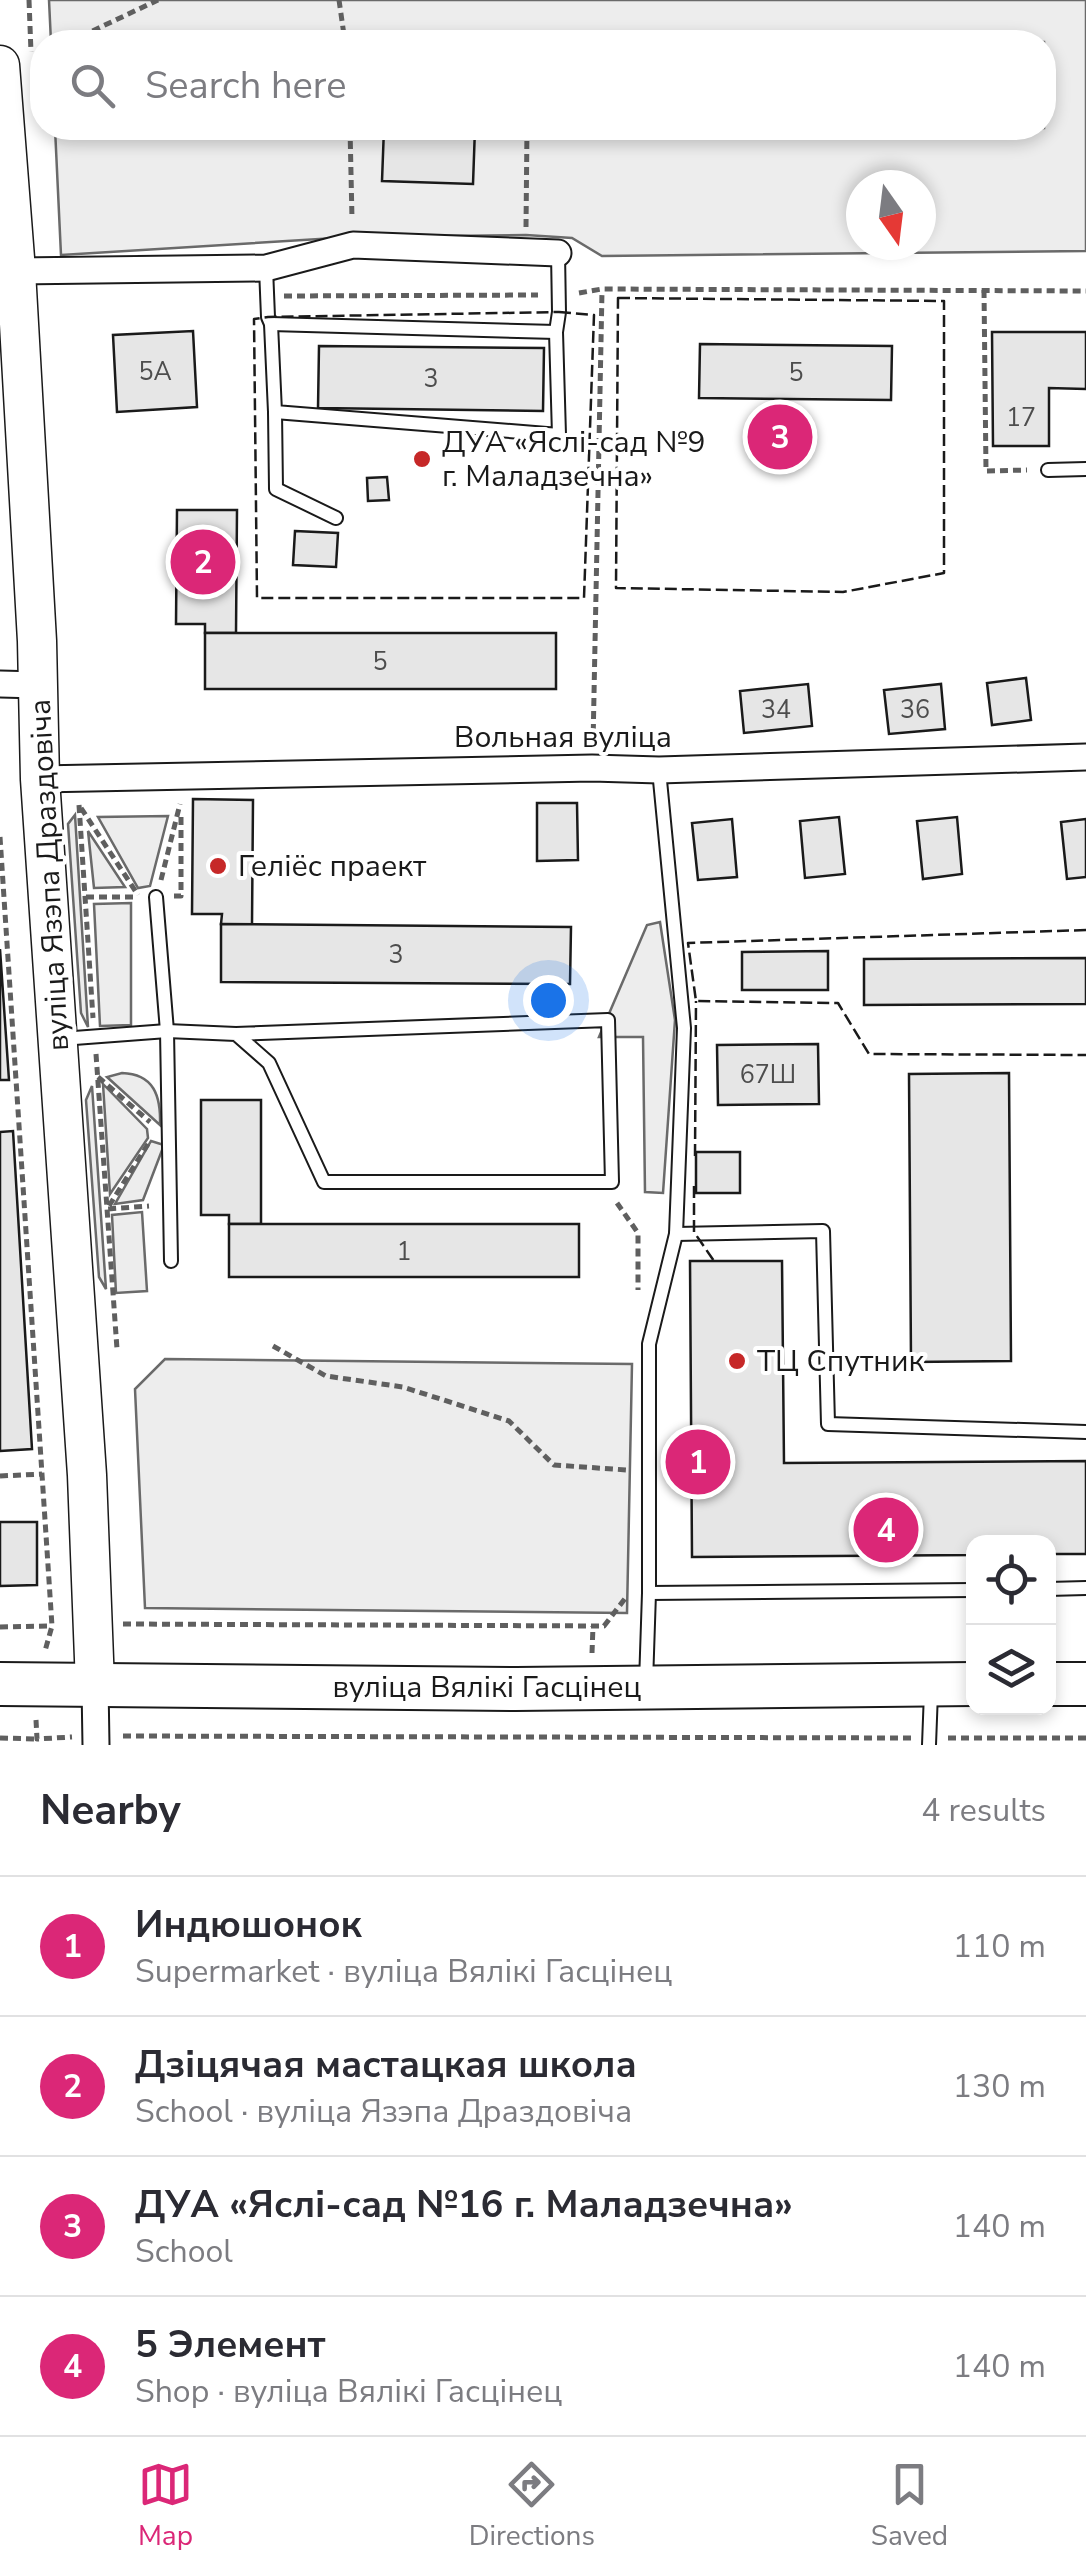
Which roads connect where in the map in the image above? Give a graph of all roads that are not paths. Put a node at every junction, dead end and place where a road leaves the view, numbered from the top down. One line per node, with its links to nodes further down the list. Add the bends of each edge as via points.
1 (16, 62): 4 (street, вуліца Язэпа Драздовіча)
2 (558, 254): 3 (street, via 353,245); 6 (lane)
3 (266, 268): 4 (street); 5 (lane)
4 (16, 272): 12 (street, вуліца Язэпа Драздовіча)
5 (272, 324): 6 (lane); 7 (lane)
6 (556, 332): 7 (lane, via 558,436)
7 (275, 412): 10 (lane, via 276,490)
8 (1086, 469): 9 (lane)
9 (1048, 470)
10 (336, 518)
11 (0, 684): 12 (street)
12 (38, 685): 15 (street, вуліца Язэпа Драздовіча)
13 (1086, 757): 14 (street, Вольная вуліца)
14 (660, 770): 15 (street, Вольная вуліца); 20 (lane, via 684,1028)
15 (40, 778): 19 (street, вуліца Язэпа Драздовіча)
16 (156, 897): 17 (lane)
17 (167, 1031): 18 (lane); 19 (lane); 21 (lane, via 162,1133)
18 (236, 1034): 18 (lane, via 269,1063 324,1182 612,1182 608,1020)
19 (58, 1039): 32 (street, вуліца Язэпа Драздовіча)
20 (676, 1234): 22 (lane, via 823,1231 828,1424); 26 (lane, via 650,1344)
21 (171, 1260)
22 (1086, 1432)
23 (1086, 1588): 24 (lane)
24 (1056, 1589)
25 (966, 1590): 26 (lane)
26 (649, 1593): 33 (lane)
27 (0, 1684): 32 (main road, вуліца Вялікі Гасцінец)
28 (931, 1684): 29 (main road, вуліца Вялікі Гасцінец); 33 (main road, вуліца Вялікі Гасцінец); 35 (lane)
29 (966, 1684)
30 (1056, 1684): 31 (main road)
31 (1086, 1684)
32 (95, 1685): 33 (main road, вуліца Вялікі Гасцінец); 34 (street)
33 (646, 1686)
34 (96, 1740)
35 (929, 1741)

